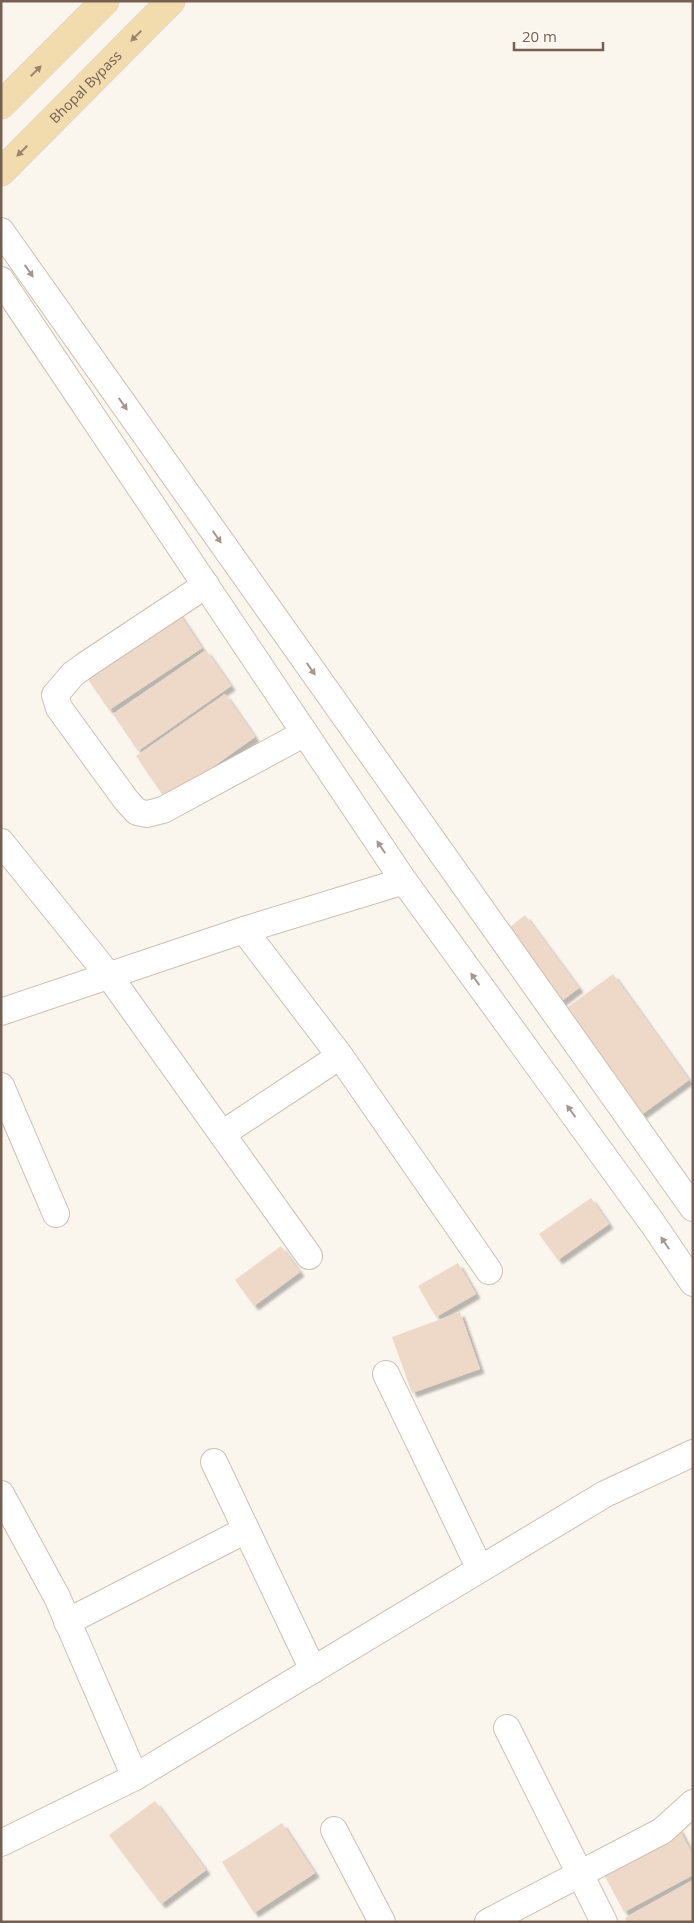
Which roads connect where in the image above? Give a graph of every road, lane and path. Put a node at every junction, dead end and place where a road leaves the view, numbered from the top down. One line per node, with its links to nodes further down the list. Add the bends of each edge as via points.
1 (105, 1): 3 (main road, one-way to 1)
2 (171, 1): 4 (main road, Bhopal Bypass, one-way to 4)
3 (1, 105)
4 (1, 172)
5 (1, 232): 17 (street, one-way to 17)
6 (1, 280): 7 (street)
7 (206, 586): 8 (street); 8 (street, via 73,674 55,695 59,708 126,800 137,812 147,814 163,810)
8 (305, 733): 10 (street, one-way to 8)
9 (1, 842): 12 (street)
10 (404, 881): 11 (street); 21 (street, one-way to 10)
11 (244, 930): 12 (street); 14 (street)
12 (110, 977): 13 (street); 16 (street)
13 (5, 1006)
14 (340, 1056): 16 (street); 20 (street)
15 (1, 1086): 18 (street)
16 (222, 1134): 19 (street)
17 (693, 1208)
18 (56, 1214)
19 (309, 1256)
20 (489, 1271)
21 (693, 1283)
22 (386, 1374): 27 (street)
23 (693, 1453): 27 (street, via 605,1494)
24 (214, 1462): 26 (street)
25 (1, 1494): 28 (street, via 57,1597)
26 (246, 1530): 28 (street); 29 (street)
27 (480, 1569): 29 (street)
28 (67, 1622): 31 (street)
29 (313, 1670): 31 (street)
30 (508, 1728): 35 (street)
31 (135, 1777): 34 (street)
32 (693, 1803): 35 (street, via 662,1831)
33 (334, 1830): 36 (street)
34 (1, 1843)
35 (580, 1874): 37 (street); 38 (street)
36 (382, 1922)
37 (488, 1922)
38 (604, 1922)

